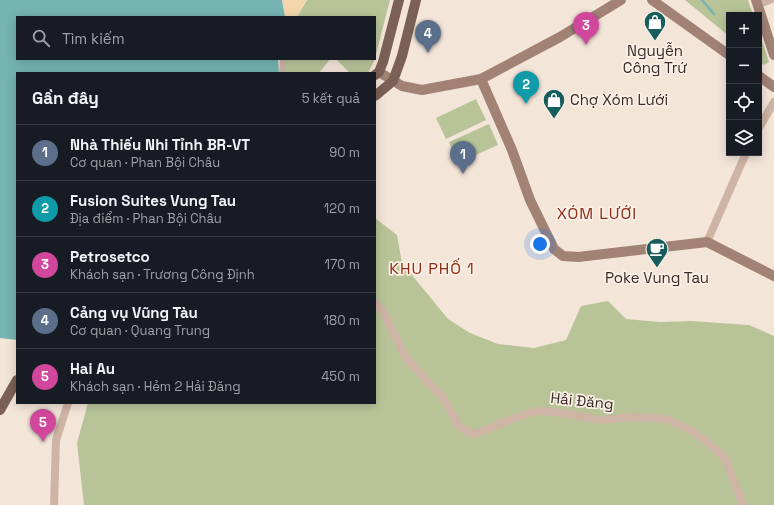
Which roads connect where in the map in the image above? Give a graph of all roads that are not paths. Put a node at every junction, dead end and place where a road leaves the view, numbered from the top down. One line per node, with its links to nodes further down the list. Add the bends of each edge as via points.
1 (399, 0): 11 (main road)
2 (416, 0): 14 (main road)
3 (622, 0): 13 (main road)
4 (652, 0): 7 (main road)
5 (770, 0): 6 (street)
6 (757, 2): 8 (main road)
7 (726, 53)
8 (774, 55)
9 (283, 60): 10 (street)
10 (282, 72)
11 (377, 74): 14 (main road)
12 (762, 78): 15 (main road)
13 (481, 79): 14 (main road, via 422,90 402,86); 20 (main road, via 512,150 530,200 554,249 563,256 578,257)
14 (393, 81): 16 (main road)
15 (774, 87)
16 (376, 95)
17 (774, 102): 18 (street)
18 (762, 123)
19 (745, 156): 20 (street)
20 (707, 242): 21 (main road)
21 (774, 276)
22 (376, 303): 27 (street, Hải Đăng, via 383,311 406,358 442,397 459,426 469,433 477,433 537,411 601,420 635,417 666,419 709,443 726,460)
23 (16, 382): 25 (main road)
24 (68, 404): 26 (street, via 56,440)
25 (0, 410)
26 (54, 505)
27 (743, 505)

